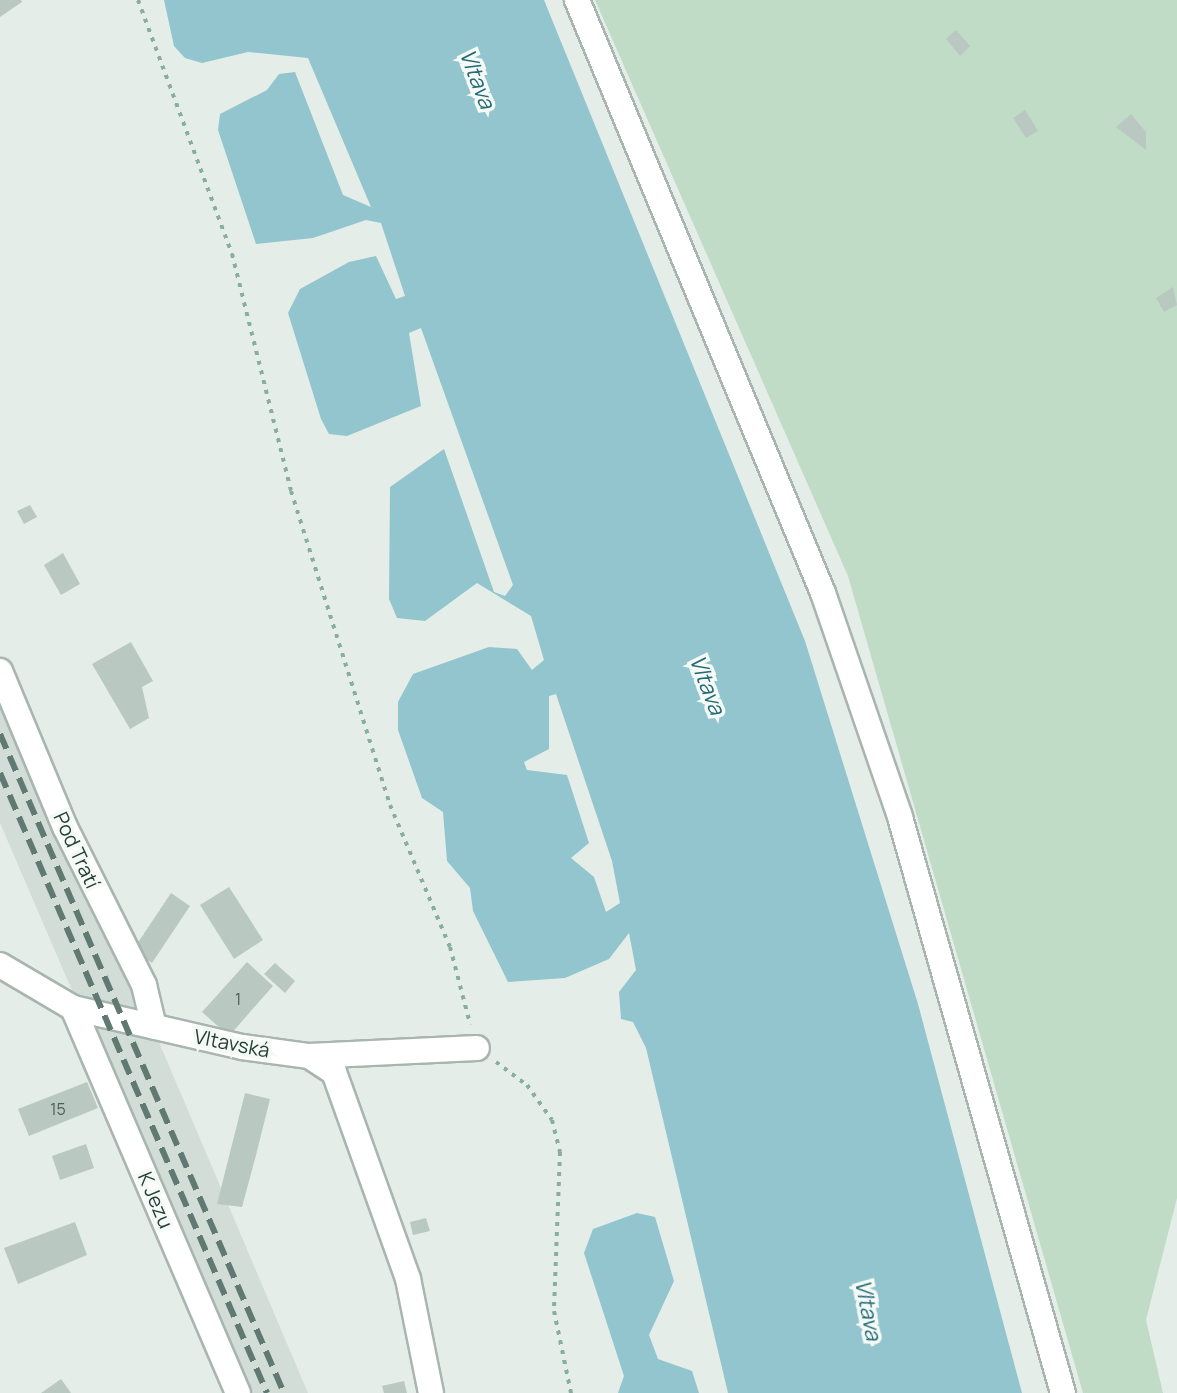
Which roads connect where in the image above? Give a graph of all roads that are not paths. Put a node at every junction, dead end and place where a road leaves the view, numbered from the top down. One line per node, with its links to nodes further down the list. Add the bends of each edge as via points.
1 (577, 0): 10 (street, via 823,593 900,817)
2 (0, 671): 5 (street, Pod Tratí, via 65,827 144,985)
3 (0, 965): 4 (street, Vltavská)
4 (73, 1008): 5 (street, Vltavská); 8 (street, K Jezu)
5 (154, 1027): 7 (street, Vltavská)
6 (477, 1048): 7 (street, Vltavská)
7 (309, 1056): 9 (street, via 334,1072 408,1279)
8 (238, 1393)
9 (431, 1393)
10 (1063, 1393)

